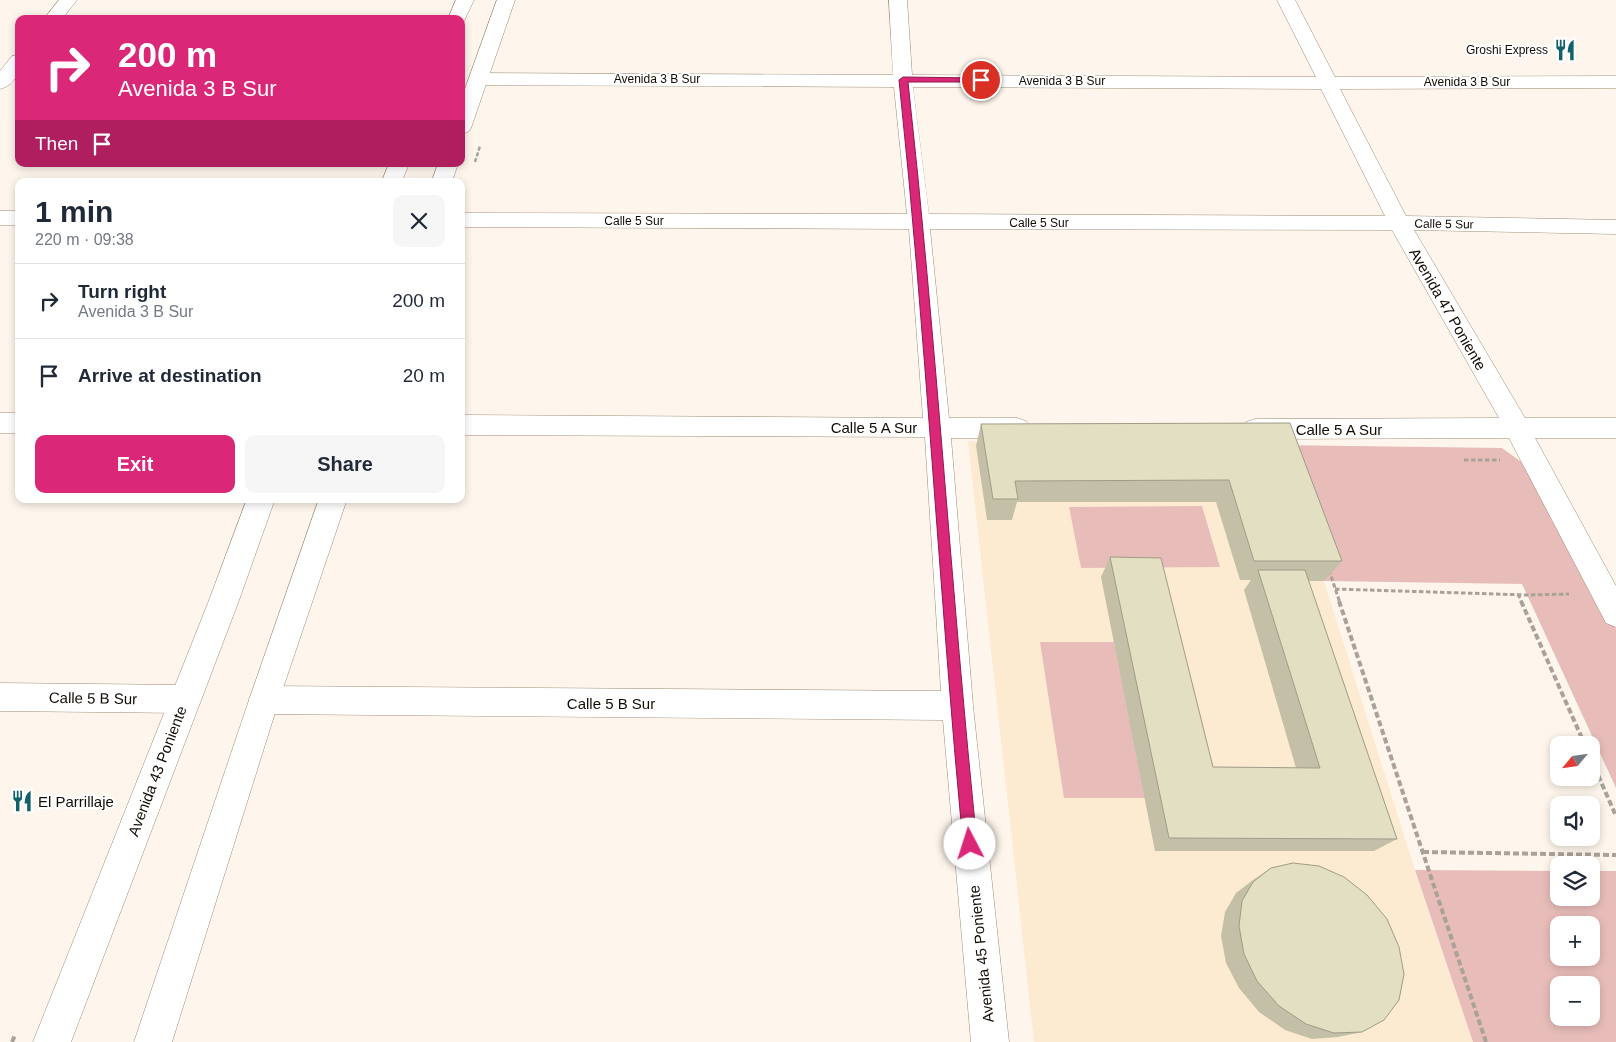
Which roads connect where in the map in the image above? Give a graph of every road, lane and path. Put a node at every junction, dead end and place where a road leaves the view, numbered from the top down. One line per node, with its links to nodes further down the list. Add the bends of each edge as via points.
1 (68, 0): 6 (street)
2 (465, 0): 7 (street)
3 (506, 0): 8 (street)
4 (898, 0): 9 (street, Avenida 45 Poniente)
5 (1286, 0): 11 (street, Avenida 47 Poniente)
6 (56, 15)
7 (459, 15)
8 (478, 79): 9 (street, Avenida 3 B Sur); 12 (street)
9 (903, 80): 11 (street, Avenida 3 B Sur); 16 (street, Avenida 45 Poniente)
10 (1616, 82): 11 (street, Avenida 3 B Sur)
11 (1328, 83): 17 (street, Avenida 47 Poniente)
12 (465, 116)
13 (0, 218): 14 (street)
14 (15, 218)
15 (465, 220): 16 (street, Calle 5 Sur)
16 (919, 223): 17 (street, Calle 5 Sur); 22 (street, Avenida 45 Poniente)
17 (1399, 223): 18 (street, Calle 5 Sur); 24 (street, Avenida 47 Poniente)
18 (1616, 227)
19 (0, 423): 20 (street)
20 (15, 423)
21 (465, 425): 22 (street, Calle 5 A Sur)
22 (937, 428): 23 (street, Calle 5 A Sur); 39 (street, Avenida 45 Poniente)
23 (1044, 428)
24 (1517, 428): 25 (street, Calle 5 A Sur); 26 (street, Calle 5 A Sur); 34 (street, Avenida 47 Poniente)
25 (1616, 428)
26 (1229, 429)
27 (1455, 459): 28 (path)
28 (1504, 460)
29 (259, 503): 37 (street, Avenida 43 Poniente)
30 (332, 503): 38 (street)
31 (1326, 563): 32 (path)
32 (1335, 589): 33 (path); 43 (path)
33 (1518, 594): 34 (path); 40 (path)
34 (1605, 594): 35 (street, Avenida 47 Poniente)
35 (1616, 614)
36 (0, 697): 37 (street, Calle 5 B Sur)
37 (185, 699): 45 (street, Avenida 43 Poniente)
38 (264, 700): 39 (street, Calle 5 B Sur); 46 (street)
39 (957, 706): 47 (street, Avenida 45 Poniente)
40 (1581, 736)
41 (1600, 780): 42 (path)
42 (1616, 816)
43 (1423, 852): 44 (path); 48 (path)
44 (1616, 855)
45 (52, 1042)
46 (153, 1042)
47 (990, 1042)
48 (1486, 1042)

